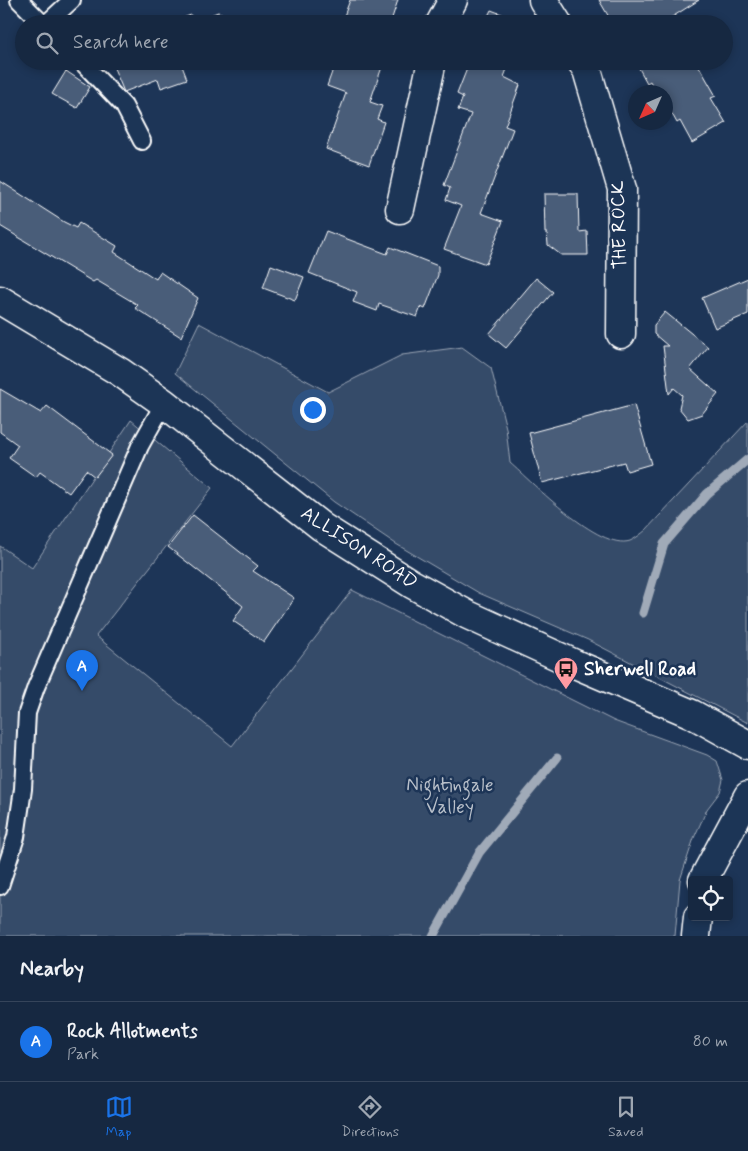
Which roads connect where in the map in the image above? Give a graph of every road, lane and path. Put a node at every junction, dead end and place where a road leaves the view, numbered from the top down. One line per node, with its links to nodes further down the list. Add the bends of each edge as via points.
1 (19, 0): 5 (lane)
2 (72, 0): 6 (lane)
3 (453, 0): 7 (street)
4 (543, 0): 8 (street)
5 (35, 15)
6 (54, 15)
7 (445, 15)
8 (552, 15)
9 (90, 70): 12 (lane, via 124,106)
10 (430, 70): 13 (street)
11 (586, 70): 15 (street, THE ROCK, via 622,189)
12 (142, 141)
13 (400, 209)
14 (0, 300): 16 (street, ALLISON ROAD, via 88,351)
15 (621, 334)
16 (164, 403): 17 (street, ALLISON ROAD, via 322,527 412,584 468,615 692,714); 20 (lane, via 140,446 30,704 24,789 16,837)
17 (748, 745)
18 (748, 796): 19 (street)
19 (705, 876)
20 (0, 886)
21 (698, 921): 22 (street)
22 (696, 936)

